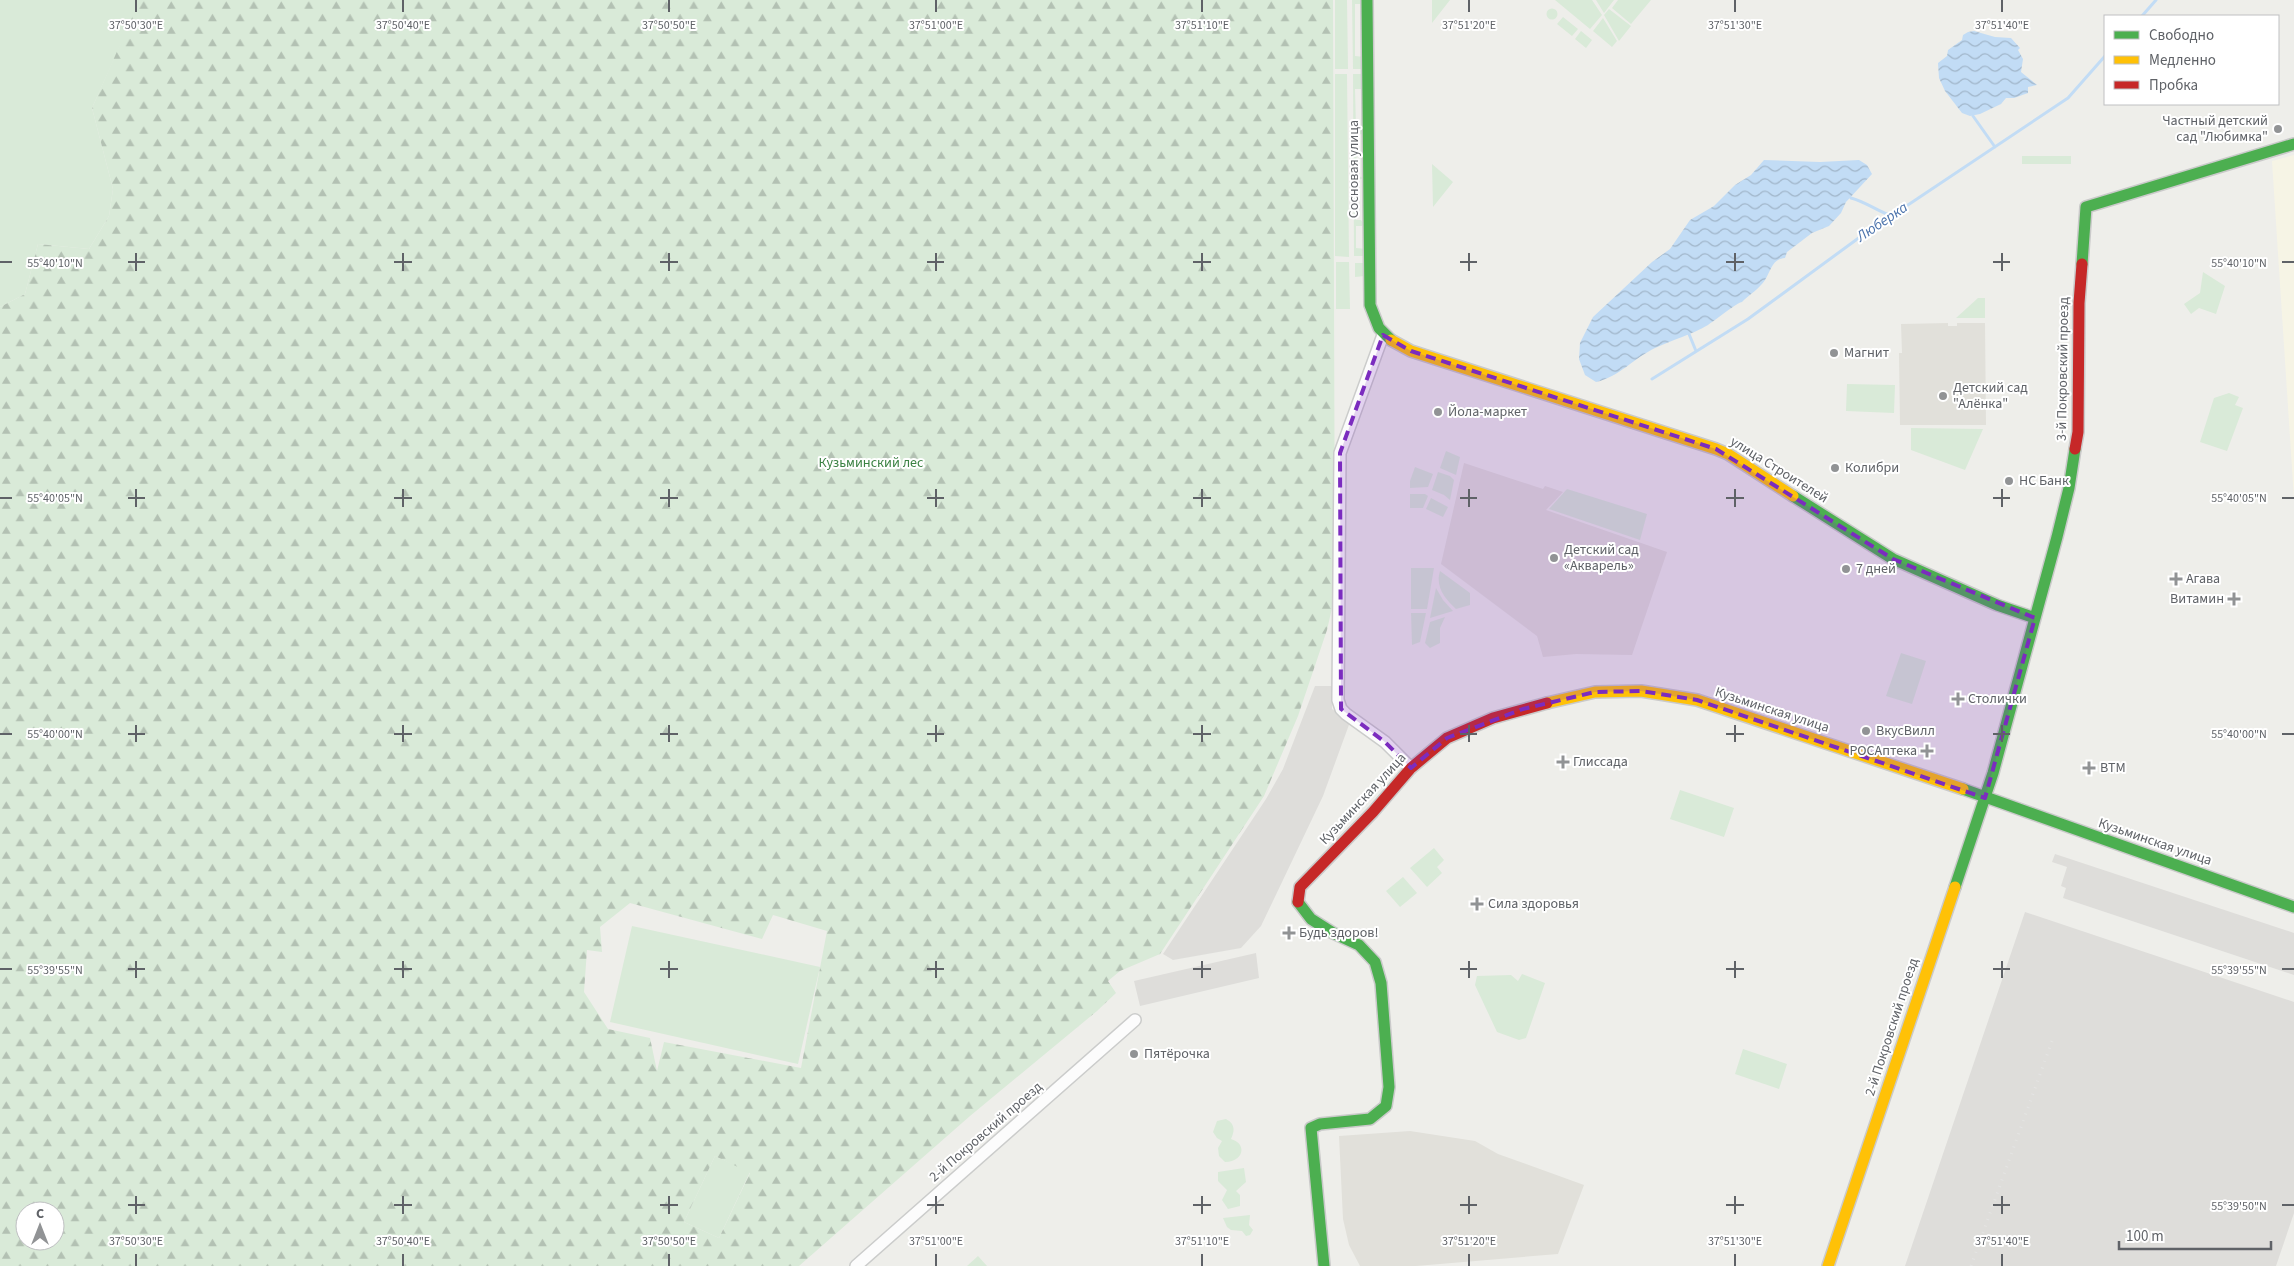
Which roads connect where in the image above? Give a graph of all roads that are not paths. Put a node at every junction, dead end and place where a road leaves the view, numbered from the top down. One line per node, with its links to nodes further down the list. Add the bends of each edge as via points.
1 (1368, 0): 3 (street, Сосновая улица, via 1370,304 1374,321)
2 (2294, 144): 4 (street, 3-й Покровский проезд, via 2086,207 2078,303 2078,432 2069,488)
3 (1383, 335): 4 (street, улица Строителей, via 1411,351 1728,454 1893,559 1997,605); 5 (street, via 1340,453 1338,700 1346,714 1385,742)
4 (2035, 618): 6 (street, 3-й Покровский проезд)
5 (1410, 768): 6 (street, Кузьминская улица, via 1447,738 1500,716 1595,692 1641,691 1696,700); 10 (street, Кузьминская улица, via 1373,812 1300,887 1298,902 1311,919 1359,945 1375,962 1381,983 1389,1088 1386,1106 1370,1119 1320,1124 1311,1128)
6 (1985, 798): 7 (street, Кузьминская улица); 11 (street, 2-й Покровский проезд)
7 (2294, 906)
8 (1135, 1020): 9 (street, 2-й Покровский проезд)
9 (856, 1266)
10 (1324, 1266)
11 (1828, 1266)

